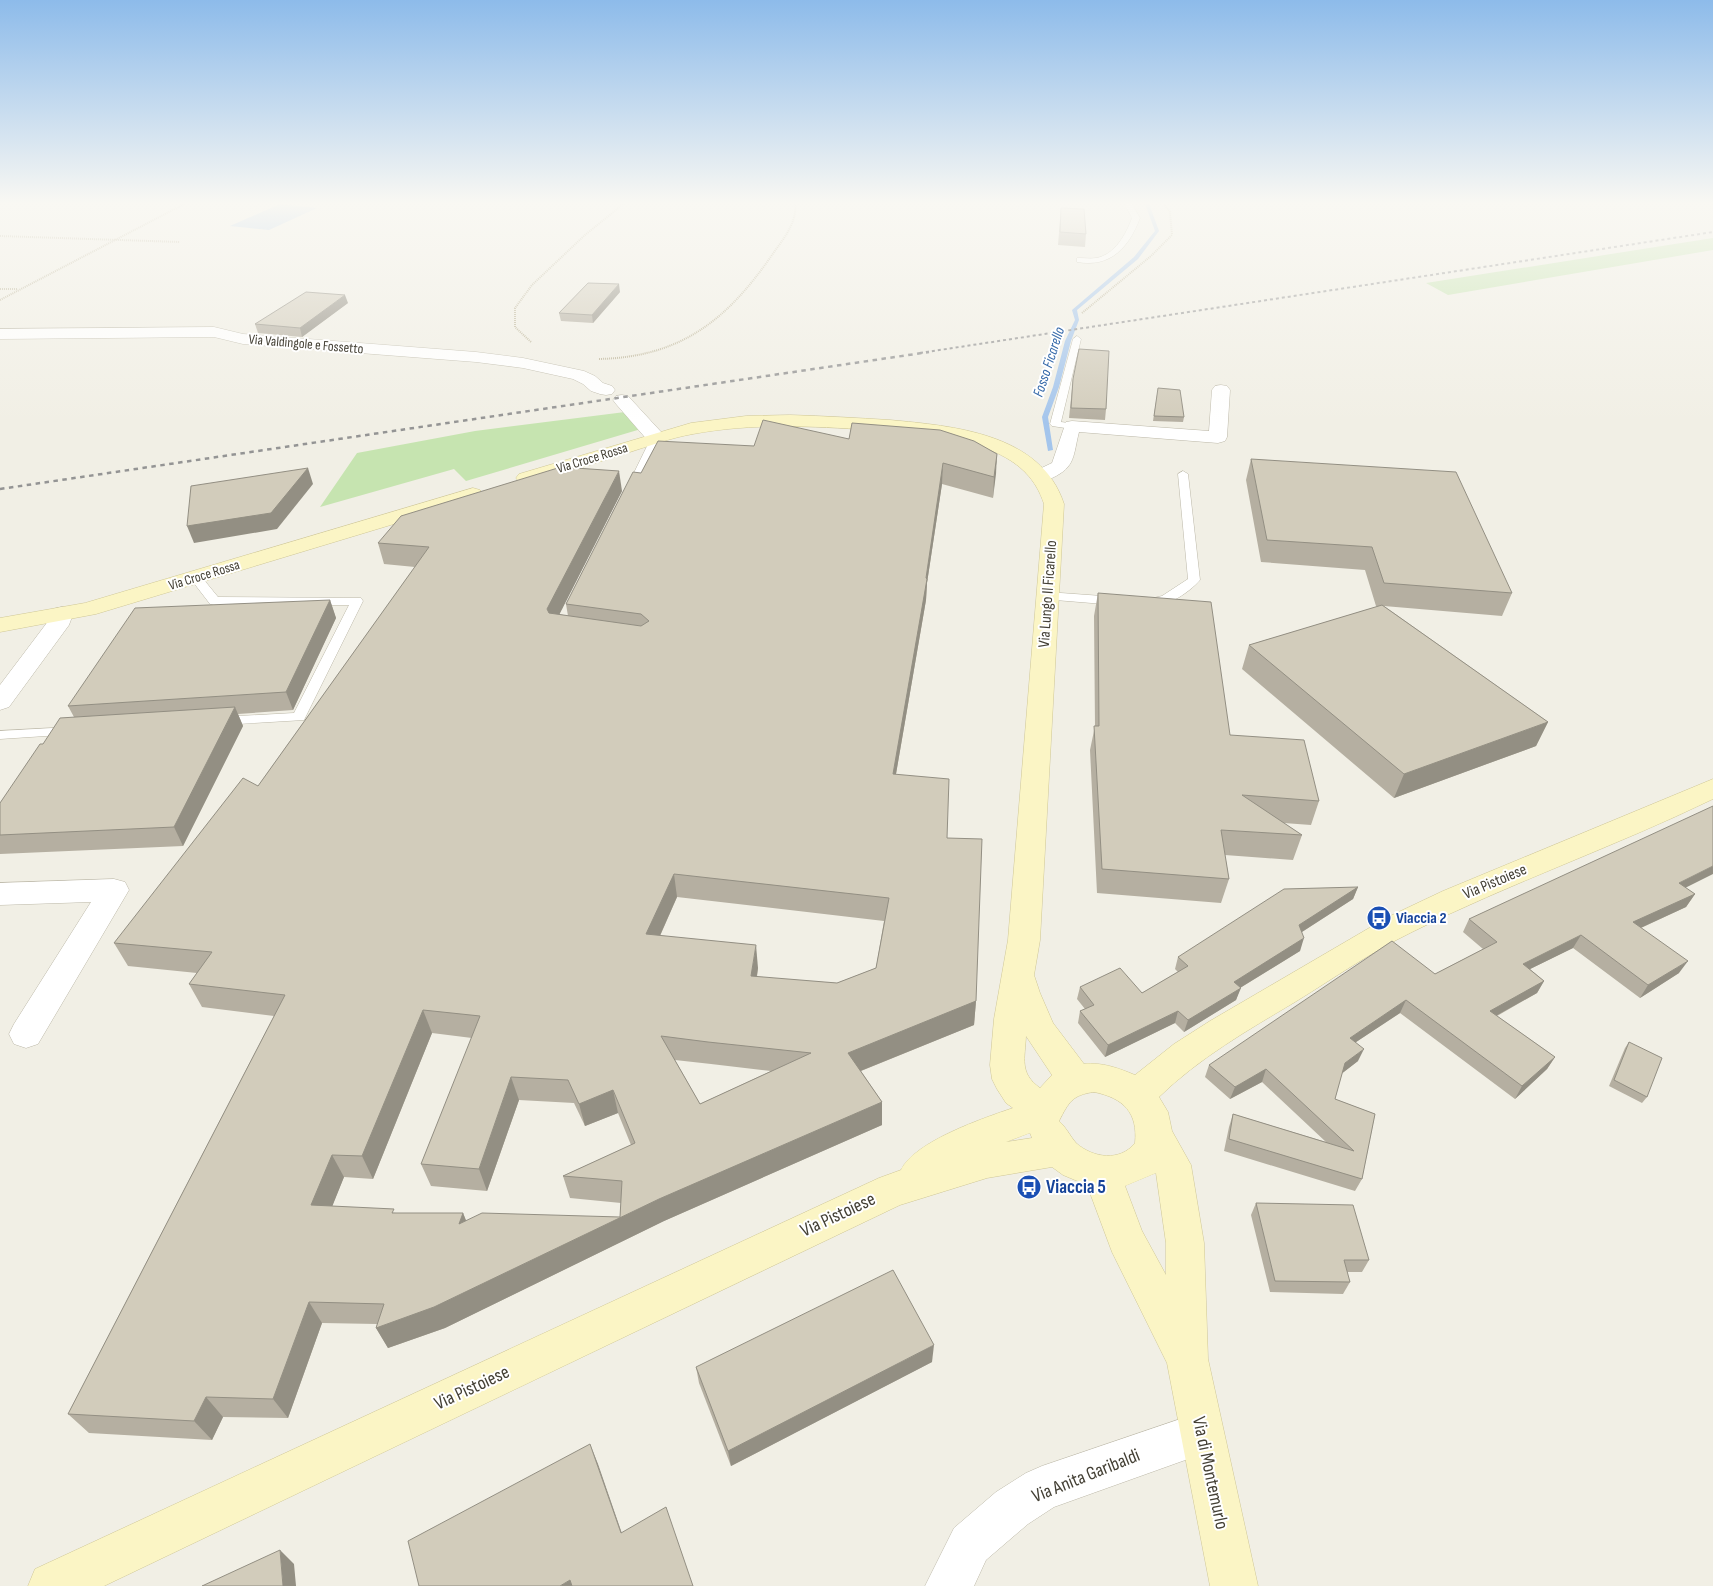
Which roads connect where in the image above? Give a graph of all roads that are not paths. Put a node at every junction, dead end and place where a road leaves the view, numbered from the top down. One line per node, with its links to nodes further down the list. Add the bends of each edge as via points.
1 (0, 334): 3 (street, Via Valdingole e Fossetto, via 214,332 243,339 523,363 578,375)
2 (1077, 340): 6 (lane, via 1055,424)
3 (606, 390)
4 (1221, 390): 6 (street, via 1218,437)
5 (622, 400): 7 (street)
6 (1072, 426): 9 (street, via 1061,465)
7 (656, 438): 9 (street, Via Croce Rossa, via 700,427 764,421 805,420 898,426 979,439 1008,450); 10 (lane); 11 (street, Via Croce Rossa)
8 (1183, 474): 12 (lane, via 1194,580 1154,603)
9 (1040, 476): 12 (street, Via Lungo Il Ficarello, via 1052,491 1054,504)
10 (624, 502)
11 (196, 578): 13 (street, Via Croce Rossa); 16 (lane, via 214,601 357,601 299,717)
12 (1047, 596): 21 (street, Via Lungo Il Ficarello, via 1024,940)
13 (62, 614): 14 (street, Via Croce Rossa); 15 (street)
14 (0, 625)
15 (0, 702)
16 (211, 722)
17 (85, 730): 18 (lane)
18 (0, 735)
19 (1713, 788): 24 (street, Via Pistoiese, via 1670,810 1415,916 1188,1052)
20 (0, 894): 22 (street, via 114,890)
21 (1018, 974): 23 (street, Via Lungo Il Ficarello, via 1037,1027); 25 (street, Via Lungo Il Ficarello, via 1010,1019 1009,1079 1018,1092)
22 (26, 1034)
23 (1078, 1080): 24 (street, via 1096,1078 1114,1082); 25 (street, via 1062,1087 1051,1098)
24 (1137, 1095): 26 (street, via 1148,1107)
25 (1046, 1112): 27 (street, via 1046,1129); 29 (street, Via Pistoiese, via 970,1139)
26 (1156, 1135): 28 (street, via 1151,1150 1141,1163 1121,1172); 30 (street, Via di Montemurlo, via 1173,1164 1184,1242)
27 (1057, 1148): 28 (street, via 1077,1165); 29 (street, Via Pistoiese, via 986,1161)
28 (1101, 1173): 30 (street, Via di Montemurlo, via 1126,1240)
29 (892, 1190): 32 (street, Via Pistoiese)
30 (1187, 1359): 31 (street, Via di Montemurlo)
31 (1202, 1434): 33 (street, Via Anita Garibaldi, via 1042,1489 1012,1508 970,1544); 34 (street, Via di Montemurlo)
32 (52, 1586)
33 (949, 1586)
34 (1234, 1586)

